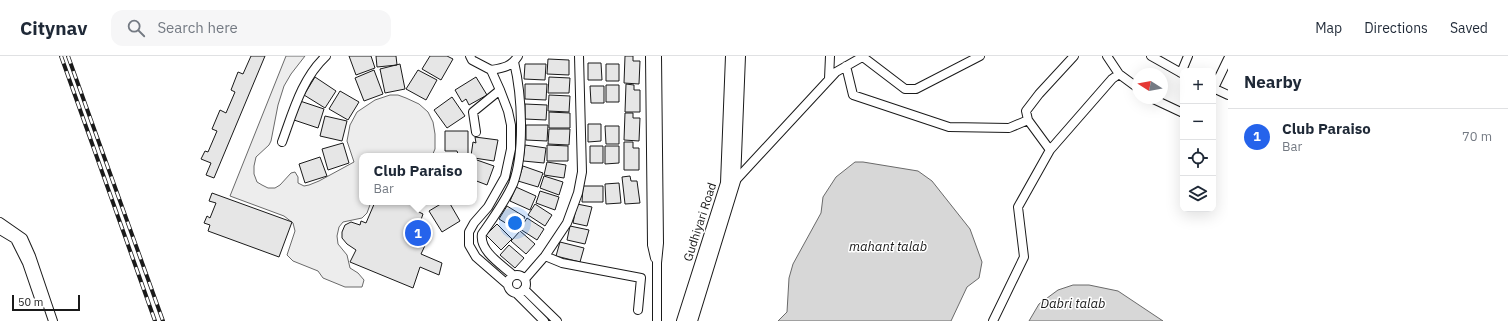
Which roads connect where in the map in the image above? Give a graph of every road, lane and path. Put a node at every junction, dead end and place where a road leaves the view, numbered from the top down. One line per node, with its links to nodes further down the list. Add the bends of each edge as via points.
1 (326, 56): 33 (street, via 320,61 300,93)
2 (470, 56): 20 (street, via 472,60)
3 (579, 56): 40 (street, via 582,172 568,223)
4 (650, 56): 41 (street, via 652,245)
5 (657, 56): 41 (street)
6 (731, 56): 37 (street, Gudhiyari Road)
7 (740, 56): 37 (street, Gudhiyari Road)
8 (830, 56): 23 (street)
9 (863, 56): 16 (street, via 905,89 916,89); 18 (street)
10 (980, 56): 16 (street)
11 (1074, 56): 31 (street, via 1026,111)
12 (1107, 56): 22 (street)
13 (1151, 56): 21 (street)
14 (1188, 56): 19 (street)
15 (516, 59): 20 (street, via 509,66); 35 (street)
16 (969, 59)
17 (1228, 59): 25 (street)
18 (846, 66): 23 (street); 31 (street, via 853,95 949,127 1009,128)
19 (1184, 68)
20 (491, 70): 27 (street)
21 (1180, 72)
22 (1119, 74): 24 (street); 36 (street)
23 (829, 79): 37 (street)
24 (1132, 84)
25 (1216, 84)
26 (1216, 89): 28 (street)
27 (500, 90): 32 (street, via 473,112); 34 (street, via 511,125)
28 (1228, 95)
29 (1164, 104): 30 (street)
30 (1180, 112)
31 (1028, 120): 36 (street)
32 (476, 132)
33 (282, 142)
34 (511, 149): 35 (street); 44 (street, via 506,177 469,232 469,245 476,256)
35 (520, 150): 42 (street, via 513,183 481,238 488,252)
36 (1050, 150): 55 (street, via 1018,208 1024,257)
37 (731, 182): 53 (street, Gudhiyari Road); 54 (street, Gudhiyari Road)
38 (0, 222): 49 (street, via 23,238)
39 (0, 230): 48 (street, via 15,239 27,263)
40 (545, 256): 43 (street); 47 (street, via 562,263 641,278)
41 (657, 263): 52 (street)
42 (513, 275): 43 (street); 44 (street)
43 (525, 279): 45 (street)
44 (507, 284): 46 (street, via 512,292)
45 (524, 289): 46 (street); 51 (street)
46 (517, 294): 50 (street)
47 (638, 310)
48 (47, 321)
49 (52, 321)
50 (544, 321)
51 (557, 321)
52 (657, 321)
53 (682, 321)
54 (692, 321)
55 (993, 321)

